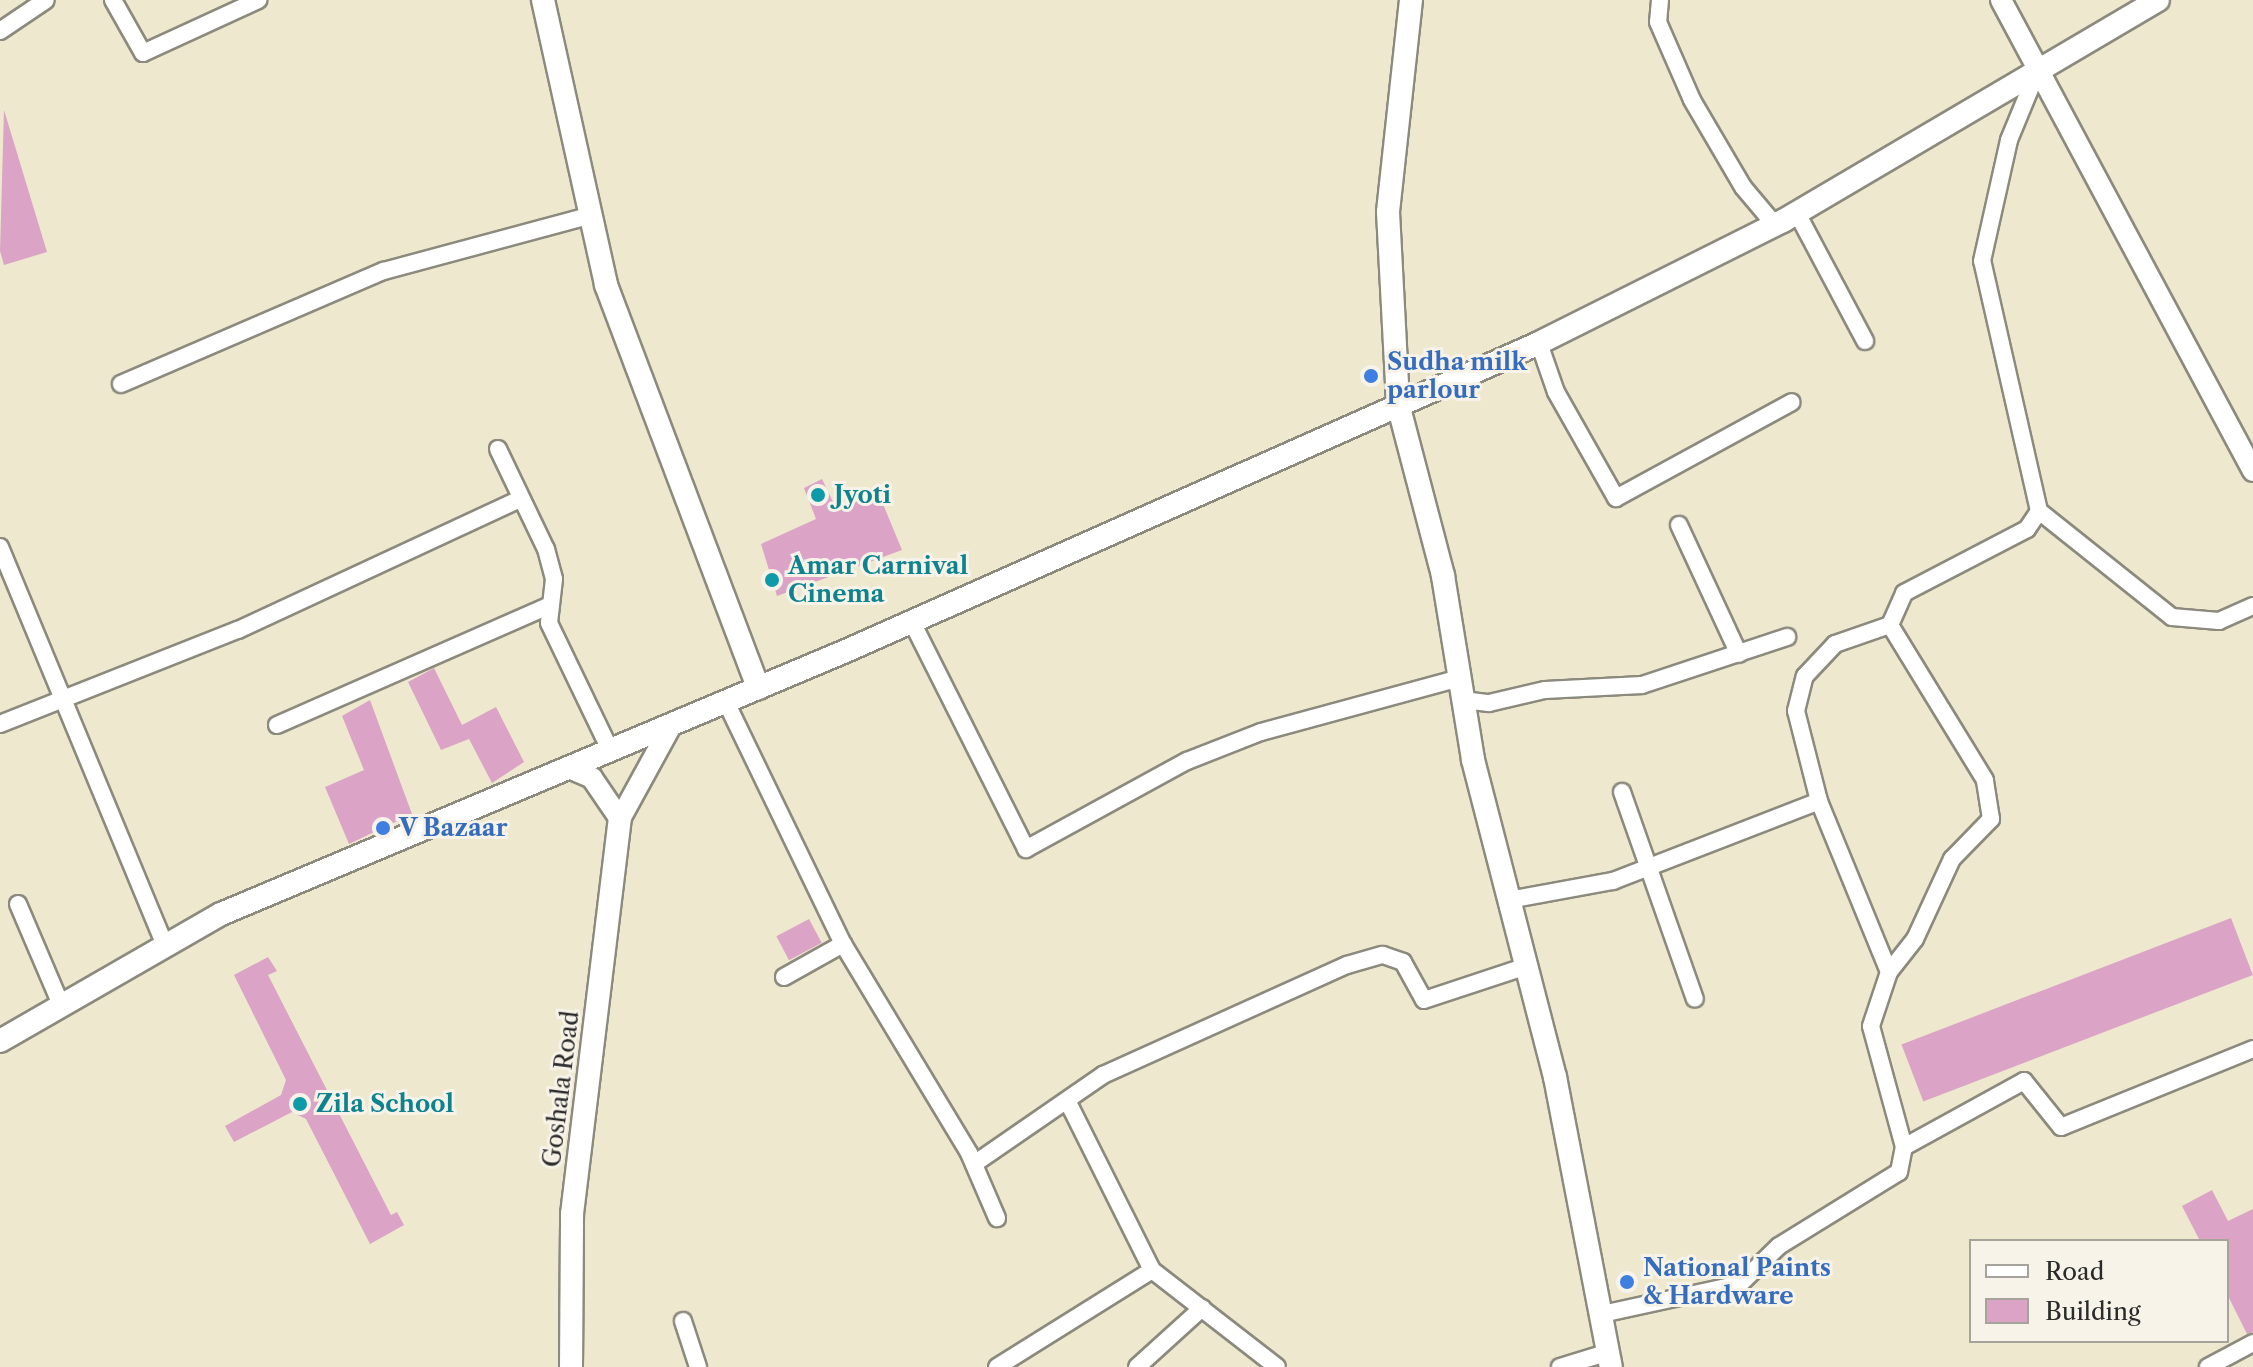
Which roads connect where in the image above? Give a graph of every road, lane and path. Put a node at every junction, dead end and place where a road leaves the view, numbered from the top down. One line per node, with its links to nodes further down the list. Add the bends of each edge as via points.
1 (46, 0): 11 (street)
2 (113, 0): 3 (street, via 143,53)
3 (258, 0)
4 (543, 0): 14 (main road)
5 (1411, 0): 20 (main road, via 1388,212)
6 (1647, 0): 10 (street)
7 (1660, 0): 10 (street)
8 (2001, 0): 12 (street)
9 (2158, 0): 12 (main road)
10 (1658, 22): 15 (street, via 1692,100 1743,187)
11 (0, 31)
12 (2037, 72): 13 (main road); 22 (street); 24 (street, via 2009,140 1982,261)
13 (1797, 213): 15 (main road); 16 (street)
14 (592, 215): 18 (street, via 384,271); 33 (main road, via 606,285)
15 (1775, 225): 17 (main road)
16 (1865, 341)
17 (1539, 343): 19 (street, via 1556,392 1616,498); 20 (main road)
18 (121, 384)
19 (1792, 402)
20 (1398, 404): 29 (main road); 34 (main road, via 1443,576)
21 (498, 449): 23 (street)
22 (2253, 471)
23 (520, 499): 27 (street, via 546,549); 35 (street, via 238,630)
24 (2039, 511): 28 (street, via 2172,617 2219,621); 30 (street, via 2027,529 1904,593)
25 (1679, 525): 32 (street)
26 (0, 547): 35 (street)
27 (551, 605): 39 (street); 40 (street, via 549,623)
28 (2253, 606)
29 (912, 622): 33 (main road); 34 (street, via 1026,849 1187,761 1261,732)
30 (1890, 625): 43 (street, via 1835,644 1805,676 1796,711); 51 (street, via 1985,780 1991,819 1952,859 1915,939)
31 (1787, 637): 32 (street)
32 (1739, 654): 34 (street, via 1642,685 1545,690 1489,703)
33 (758, 688): 36 (main road)
34 (1462, 689): 46 (main road)
35 (60, 699): 37 (street); 49 (street)
36 (726, 702): 38 (main road); 48 (street)
37 (0, 724)
38 (672, 724): 40 (main road); 44 (street)
39 (277, 725)
40 (610, 750): 41 (main road)
41 (569, 768): 44 (street, via 592,778); 49 (main road, via 221,914)
42 (1622, 792): 45 (street)
43 (1819, 801): 45 (street); 51 (street)
44 (620, 819): 67 (main road, Goshala Road, via 572,1214)
45 (1648, 868): 46 (street); 53 (street)
46 (1509, 900): 50 (main road)
47 (18, 904): 54 (street)
48 (843, 944): 52 (street); 59 (street)
49 (165, 946): 54 (main road)
50 (1527, 966): 57 (street, via 1424,1000 1403,962 1383,955 1347,965 1103,1075); 63 (main road)
51 (1889, 972): 58 (street, via 1871,1026 1873,1054)
52 (784, 977)
53 (1695, 999)
54 (61, 1005): 55 (main road)
55 (0, 1041)
56 (2253, 1049): 58 (street, via 2061,1127 2024,1081)
57 (1068, 1102): 59 (street); 61 (street)
58 (1904, 1147): 63 (street, via 1899,1172 1779,1246 1740,1284)
59 (974, 1164): 60 (street)
60 (997, 1218)
61 (1152, 1270): 62 (street); 69 (street)
62 (1202, 1308): 70 (street); 71 (street)
63 (1602, 1314): 66 (main road)
64 (683, 1321): 68 (street)
65 (2253, 1343): 73 (street)
66 (1610, 1359): 72 (street)
67 (571, 1367)
68 (698, 1367)
69 (997, 1367)
70 (1137, 1367)
71 (1277, 1367)
72 (1560, 1367)
73 (2208, 1367)

